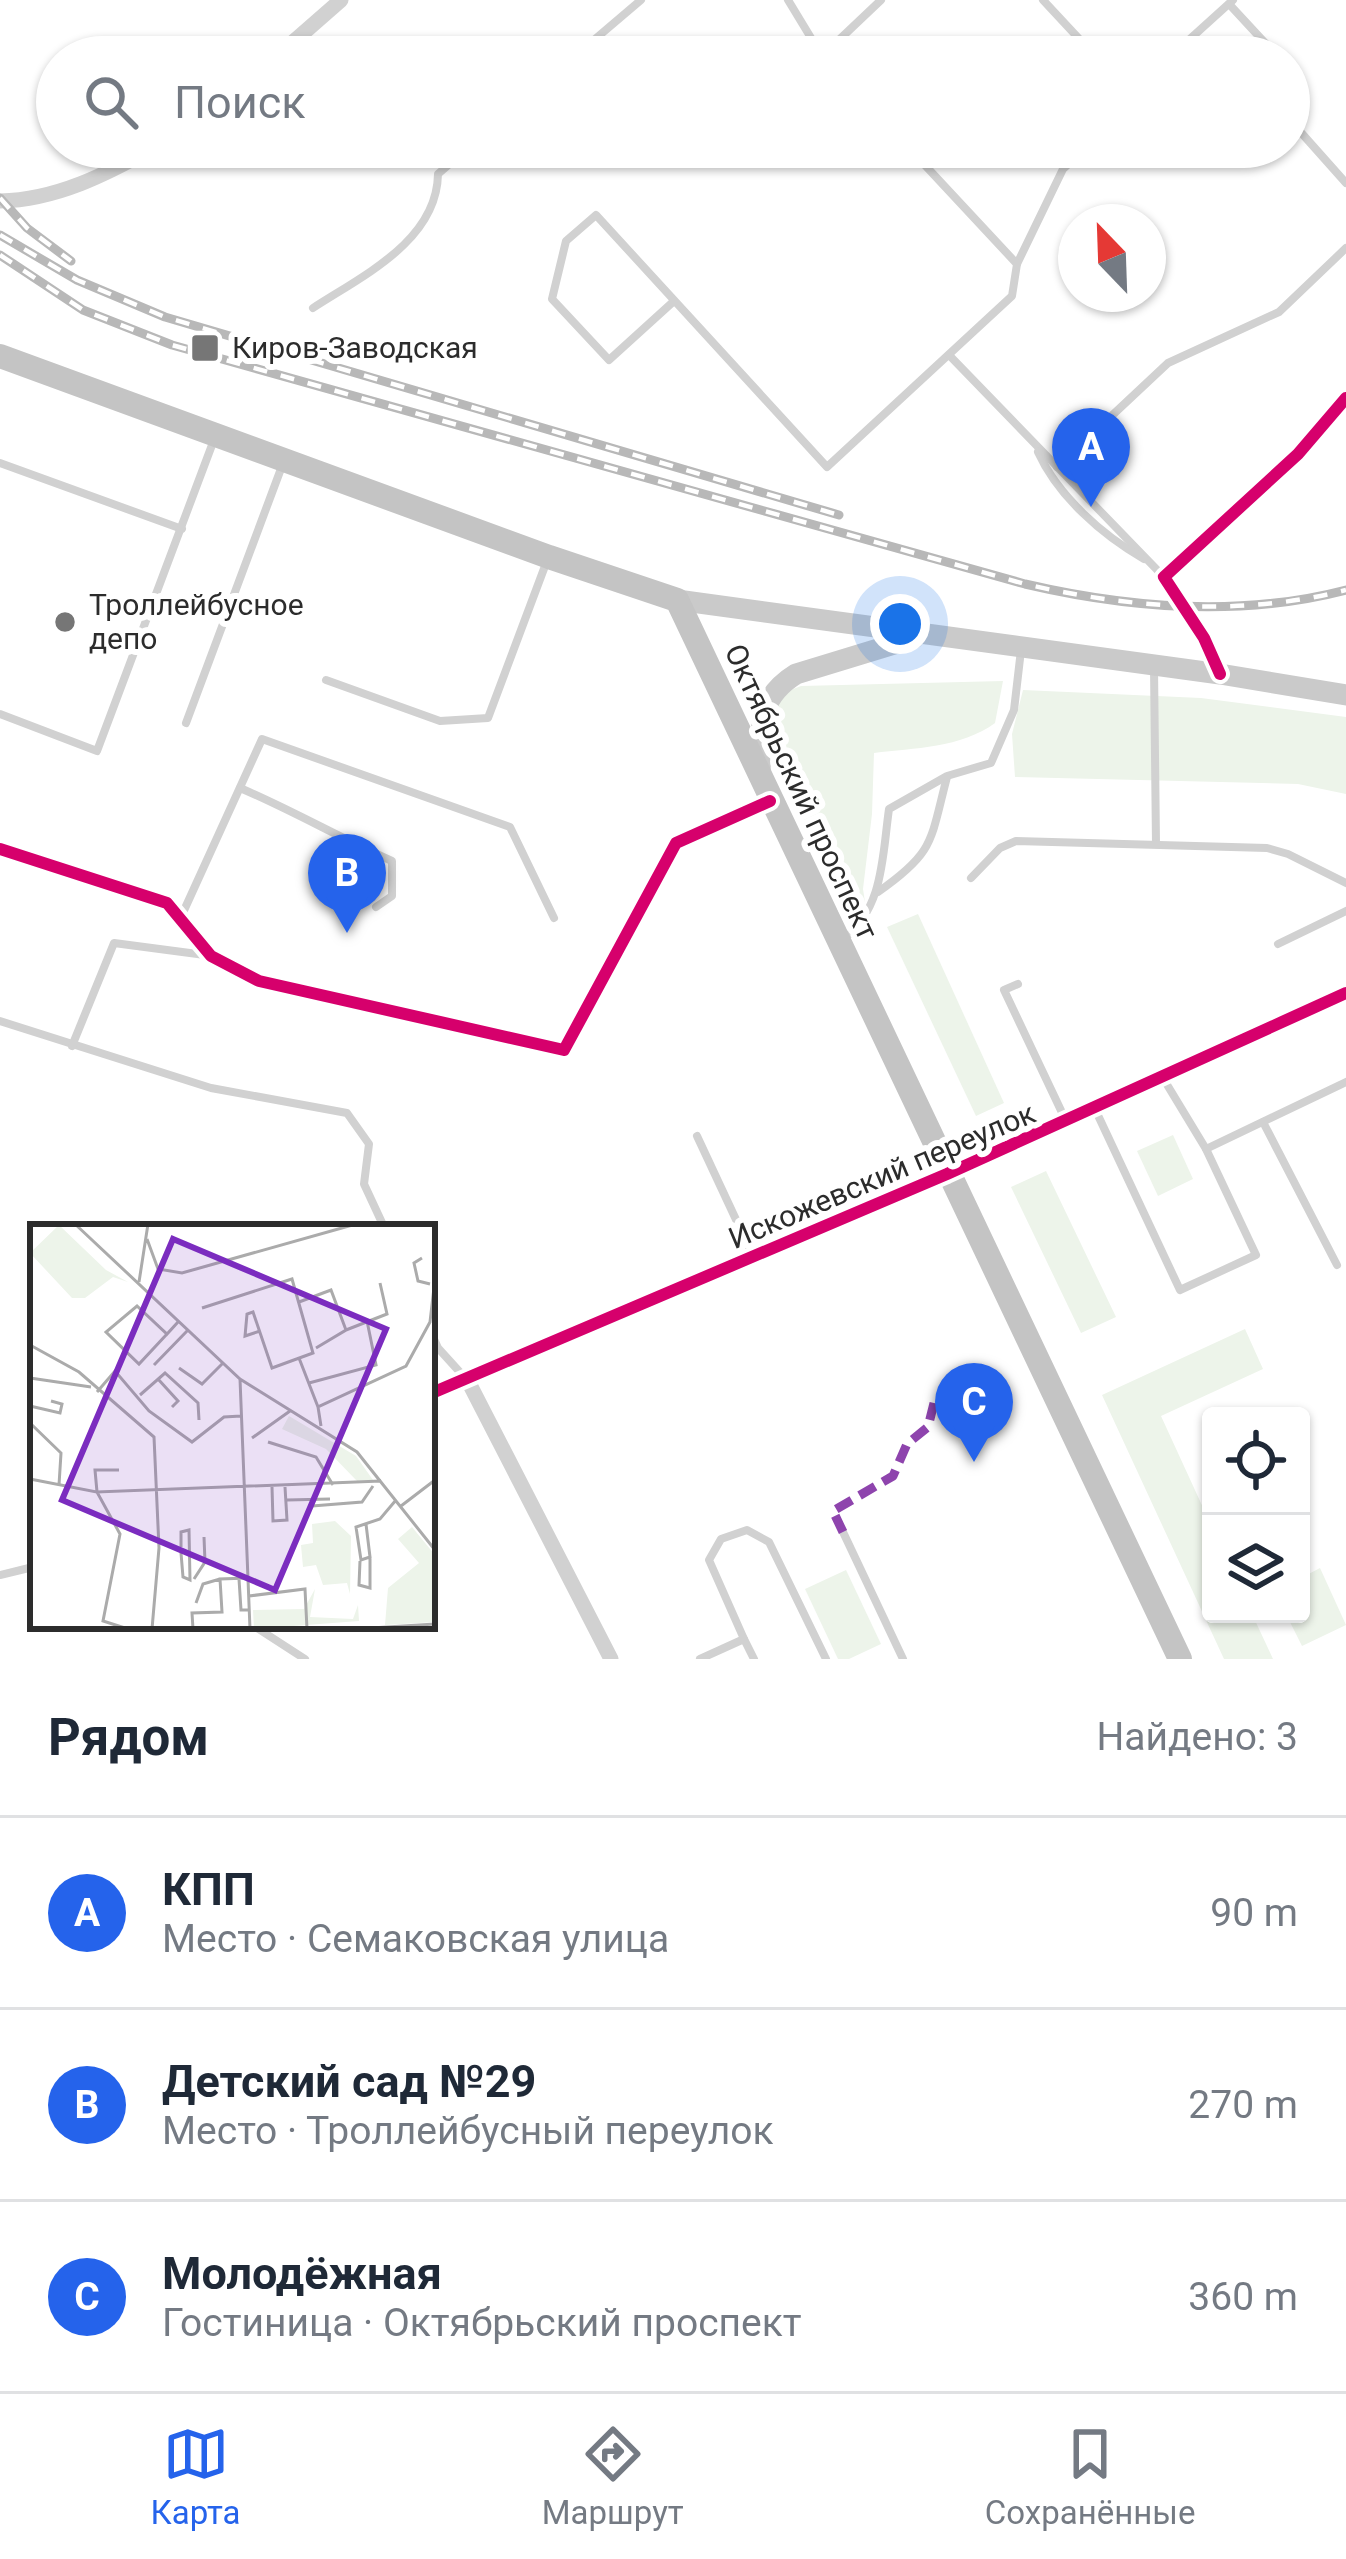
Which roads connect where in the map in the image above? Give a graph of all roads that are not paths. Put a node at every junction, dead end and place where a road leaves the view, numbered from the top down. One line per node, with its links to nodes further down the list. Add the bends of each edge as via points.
1 (341, 0): 7 (street)
2 (641, 0): 8 (lane)
3 (788, 0): 9 (lane)
4 (881, 0): 10 (lane)
5 (1043, 0): 11 (lane)
6 (1231, 2): 12 (lane); 13 (lane)
7 (300, 36)
8 (599, 36)
9 (810, 36)
10 (844, 36)
11 (1076, 36)
12 (1193, 36)
13 (1260, 36)
14 (1310, 143): 19 (lane)
15 (112, 168): 20 (street, via 80,184)
16 (445, 168): 24 (lane, via 423,222 400,250)
17 (928, 168): 22 (lane)
18 (1065, 168): 22 (lane)
19 (1346, 183)
20 (0, 201)
21 (1346, 248): 32 (lane, via 1279,312 1168,363)
22 (1017, 264): 25 (lane, via 1012,296)
23 (674, 301): 23 (lane, via 596,215 566,241 552,299 609,360); 25 (lane, via 827,467)
24 (313, 308)
25 (950, 355): 29 (lane)
26 (0, 356): 28 (main road)
27 (1346, 398): 36 (street, via 1298,454)
28 (215, 436): 30 (main road); 33 (lane)
29 (1035, 445): 32 (lane); 35 (lane, via 1056,482 1107,535)
30 (285, 460): 34 (main road); 45 (lane)
31 (0, 463): 33 (lane)
32 (1057, 467): 35 (lane)
33 (182, 530): 44 (lane, via 97,751)
34 (549, 557): 37 (main road); 42 (lane, via 488,718 440,722)
35 (1151, 563): 36 (lane)
36 (1164, 577): 41 (street)
37 (677, 600): 38 (main road); 48 (main road, Октябрьский проспект)
38 (920, 636): 39 (main road); 48 (main road, via 780,684 763,715)
39 (1022, 648): 40 (main road); 46 (lane, via 1014,710 991,763)
40 (1154, 666): 41 (main road); 49 (lane)
41 (1220, 674): 43 (main road)
42 (326, 680)
43 (1346, 695)
44 (0, 714)
45 (186, 723)
46 (947, 776): 53 (lane, via 928,849); 53 (lane, via 889,809)
47 (240, 788): 54 (lane, via 392,861 392,896); 56 (lane); 57 (lane, via 262,740 510,826)
48 (765, 790): 58 (main road, Октябрьский проспект); 60 (street, via 676,843 564,1050 259,981)
49 (1156, 844): 51 (lane, via 1016,841); 52 (lane, via 1267,848)
50 (0, 849): 56 (street, via 167,903)
51 (971, 878)
52 (1346, 884)
53 (878, 892): 58 (lane, via 868,915)
54 (376, 907)
55 (1346, 911): 59 (lane)
56 (180, 919): 60 (street)
57 (554, 919)
58 (838, 943): 72 (main road, Октябрьский проспект)
59 (1278, 944)
60 (211, 956): 64 (lane, via 114,943)
61 (1018, 984): 68 (lane, via 1004,990)
62 (1346, 993): 65 (street, Искожевский переулок)
63 (0, 1021): 64 (lane)
64 (72, 1046): 73 (lane, via 211,1088 347,1113 369,1144 364,1184)
65 (1163, 1078): 67 (street, Искожевский переулок); 71 (lane)
66 (1346, 1082): 69 (lane)
67 (1095, 1109): 68 (street, Искожевский переулок); 71 (lane, via 1180,1290 1256,1255)
68 (1066, 1122): 72 (street, Искожевский переулок)
69 (1263, 1122): 71 (lane); 75 (lane)
70 (697, 1136): 74 (lane)
71 (1206, 1149)
72 (947, 1174): 74 (street, Искожевский переулок); 84 (main road, Октябрьский проспект)
73 (383, 1224)
74 (754, 1258): 77 (street, Искожевский переулок)
75 (1337, 1265)
76 (435, 1342): 77 (lane)
77 (468, 1381): 78 (street, Искожевский переулок); 87 (street)
78 (435, 1392)
79 (843, 1532): 90 (lane)
80 (30, 1568): 81 (lane)
81 (0, 1575)
82 (259, 1629): 86 (lane)
83 (744, 1639): 85 (lane, via 709,1560 722,1539 747,1530 769,1541); 88 (lane); 89 (lane)
84 (1175, 1657)
85 (823, 1658)
86 (304, 1659)
87 (611, 1659)
88 (700, 1659)
89 (754, 1659)
90 (903, 1659)

